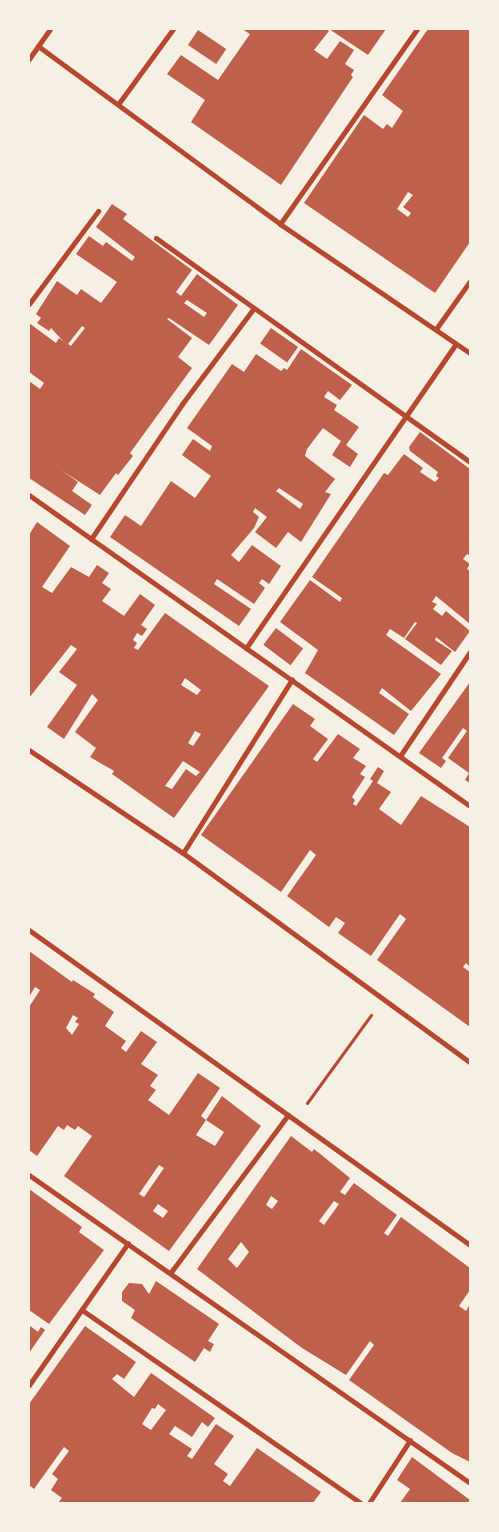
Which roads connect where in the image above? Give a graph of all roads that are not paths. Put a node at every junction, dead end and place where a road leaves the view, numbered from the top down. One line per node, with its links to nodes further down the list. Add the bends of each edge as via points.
1 (50, 29): 4 (street)
2 (173, 29): 6 (street)
3 (417, 29): 8 (street)
4 (38, 46): 5 (street); 6 (street)
5 (29, 59)
6 (119, 104): 8 (street)
7 (98, 211): 11 (street)
8 (280, 224): 13 (street)
9 (156, 238): 12 (street)
10 (470, 281): 13 (street)
11 (29, 304)
12 (253, 310): 16 (street); 19 (street, via 182,404)
13 (436, 329): 14 (street)
14 (456, 344): 15 (street); 16 (street)
15 (470, 353)
16 (406, 415): 17 (street); 20 (street)
17 (470, 462)
18 (29, 494): 19 (street)
19 (91, 538): 20 (street)
20 (246, 648): 22 (street)
21 (470, 652): 24 (street)
22 (292, 679): 24 (street); 26 (street)
23 (29, 750): 26 (street)
24 (400, 756): 25 (street)
25 (470, 806)
26 (182, 852): 28 (street)
27 (29, 930): 29 (street)
28 (470, 1062)
29 (288, 1115): 32 (street); 33 (street)
30 (29, 1175): 31 (street)
31 (128, 1243): 33 (street); 34 (street)
32 (470, 1245)
33 (171, 1272): 36 (street)
34 (82, 1310): 35 (street); 38 (street)
35 (29, 1385)
36 (410, 1440): 37 (street); 39 (street)
37 (470, 1483)
38 (361, 1503)
39 (369, 1503)

